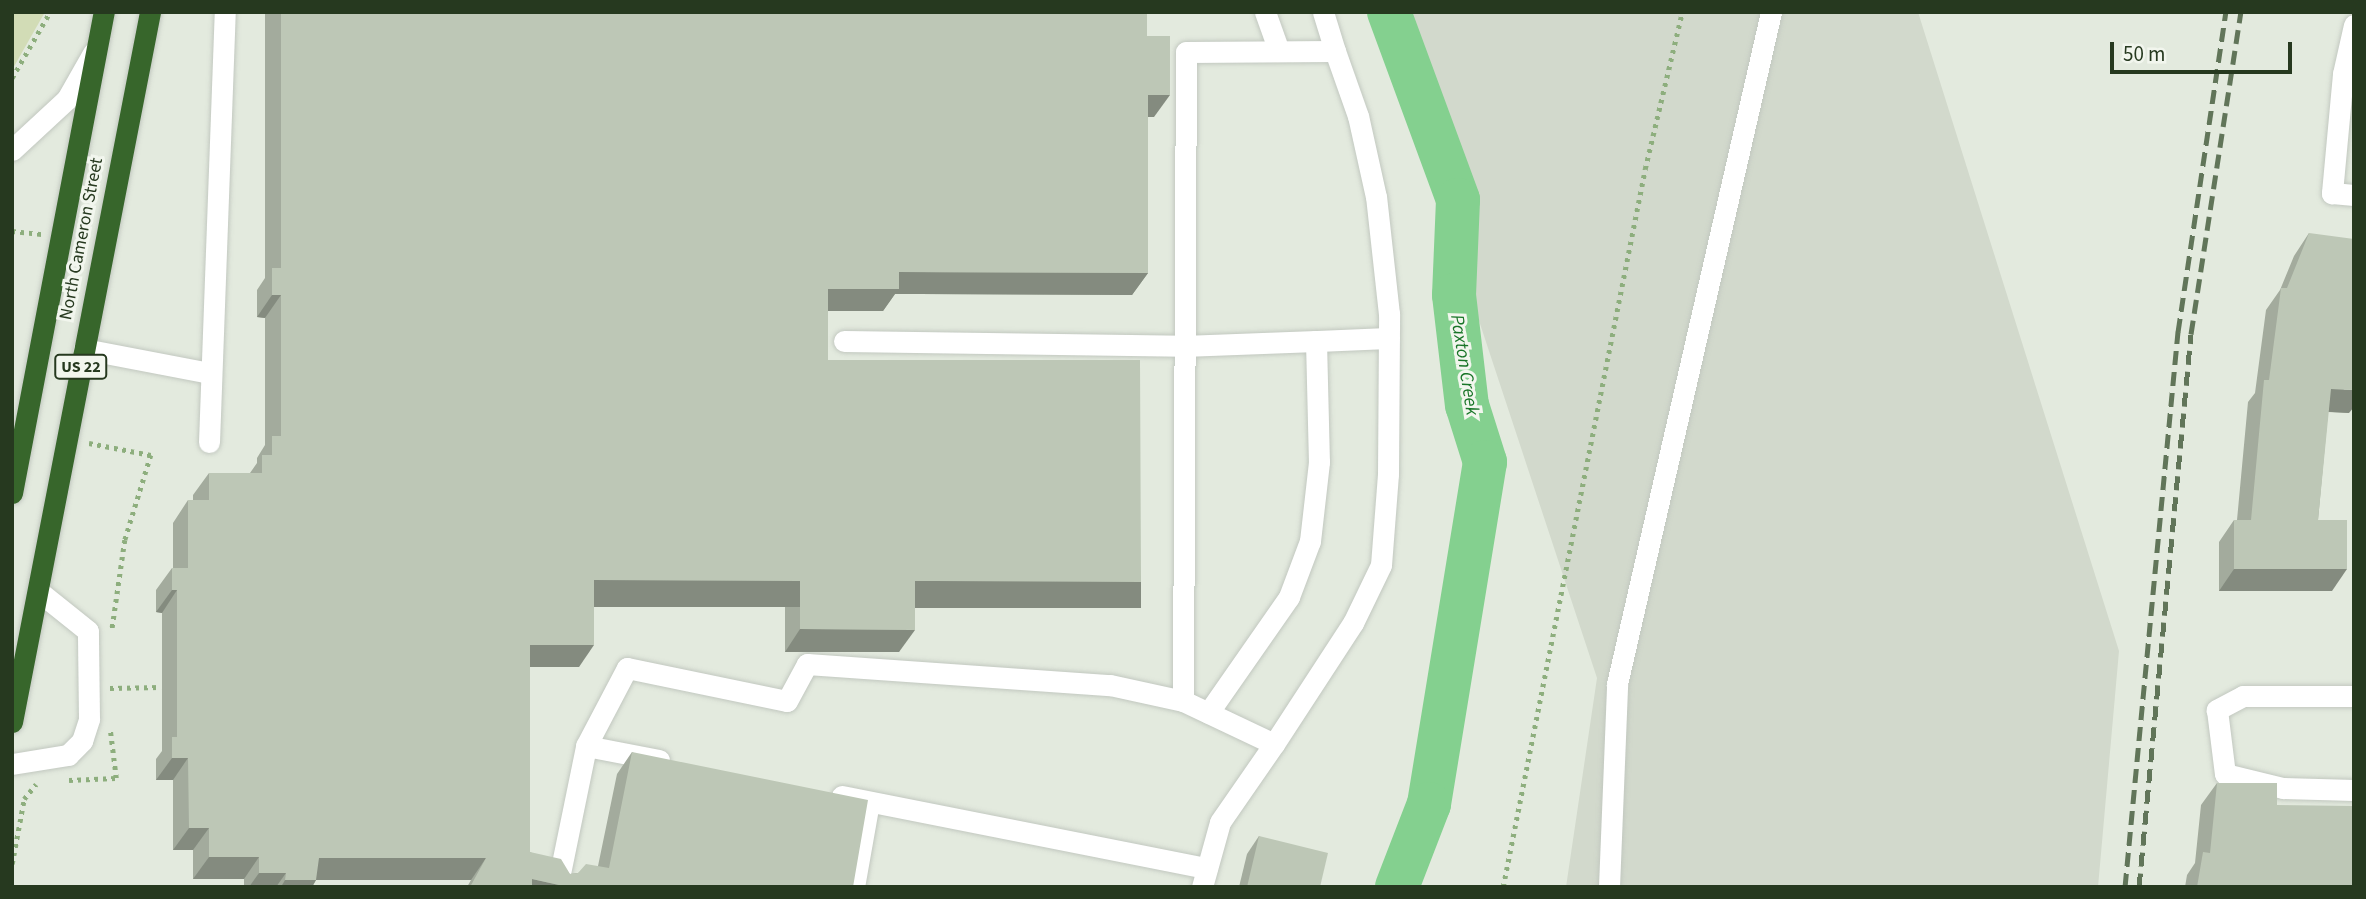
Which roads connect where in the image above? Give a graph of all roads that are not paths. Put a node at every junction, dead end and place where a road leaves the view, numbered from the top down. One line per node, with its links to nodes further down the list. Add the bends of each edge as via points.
1 (104, 12): 8 (highway, North Cameron Street / US 22)
2 (150, 12): 17 (highway, North Cameron Street / US 22)
3 (225, 12): 18 (street)
4 (1265, 12): 9 (street)
5 (1324, 12): 10 (street)
6 (1771, 12): 36 (street, via 1617,684)
7 (2354, 25): 12 (street, via 2343,74 2332,193)
8 (100, 38): 11 (street, via 66,99); 20 (highway, North Cameron Street / US 22)
9 (1279, 51): 10 (street); 16 (street, via 1186,52)
10 (1335, 51): 13 (street, via 1359,116 1376,197)
11 (12, 150)
12 (2354, 195)
13 (1389, 338): 15 (street); 26 (street, via 1388,474 1381,565 1353,623)
14 (844, 341): 16 (street)
15 (1316, 341): 16 (street); 24 (street, via 1319,463 1310,541 1289,597)
16 (1183, 345): 23 (street)
17 (84, 349): 18 (street); 21 (highway, North Cameron Street / US 22)
18 (211, 373): 19 (street)
19 (209, 442)
20 (12, 493)
21 (38, 591): 25 (highway, North Cameron Street / US 22); 28 (street, via 88,631 89,719 82,741 68,755)
22 (2354, 696): 30 (street, via 2243,696 2217,710 2225,774 2283,788)
23 (1183, 702): 24 (street); 27 (street, via 1110,685 807,664 788,701 627,668)
24 (1208, 713): 26 (street)
25 (12, 722)
26 (1274, 744): 33 (street, via 1220,822)
27 (586, 746): 29 (street); 34 (street)
28 (12, 764)
29 (681, 764)
30 (2354, 790)
31 (815, 791): 32 (street)
32 (869, 802): 33 (street); 35 (street)
33 (1205, 877)
34 (558, 883)
35 (854, 887)
36 (1609, 887)

